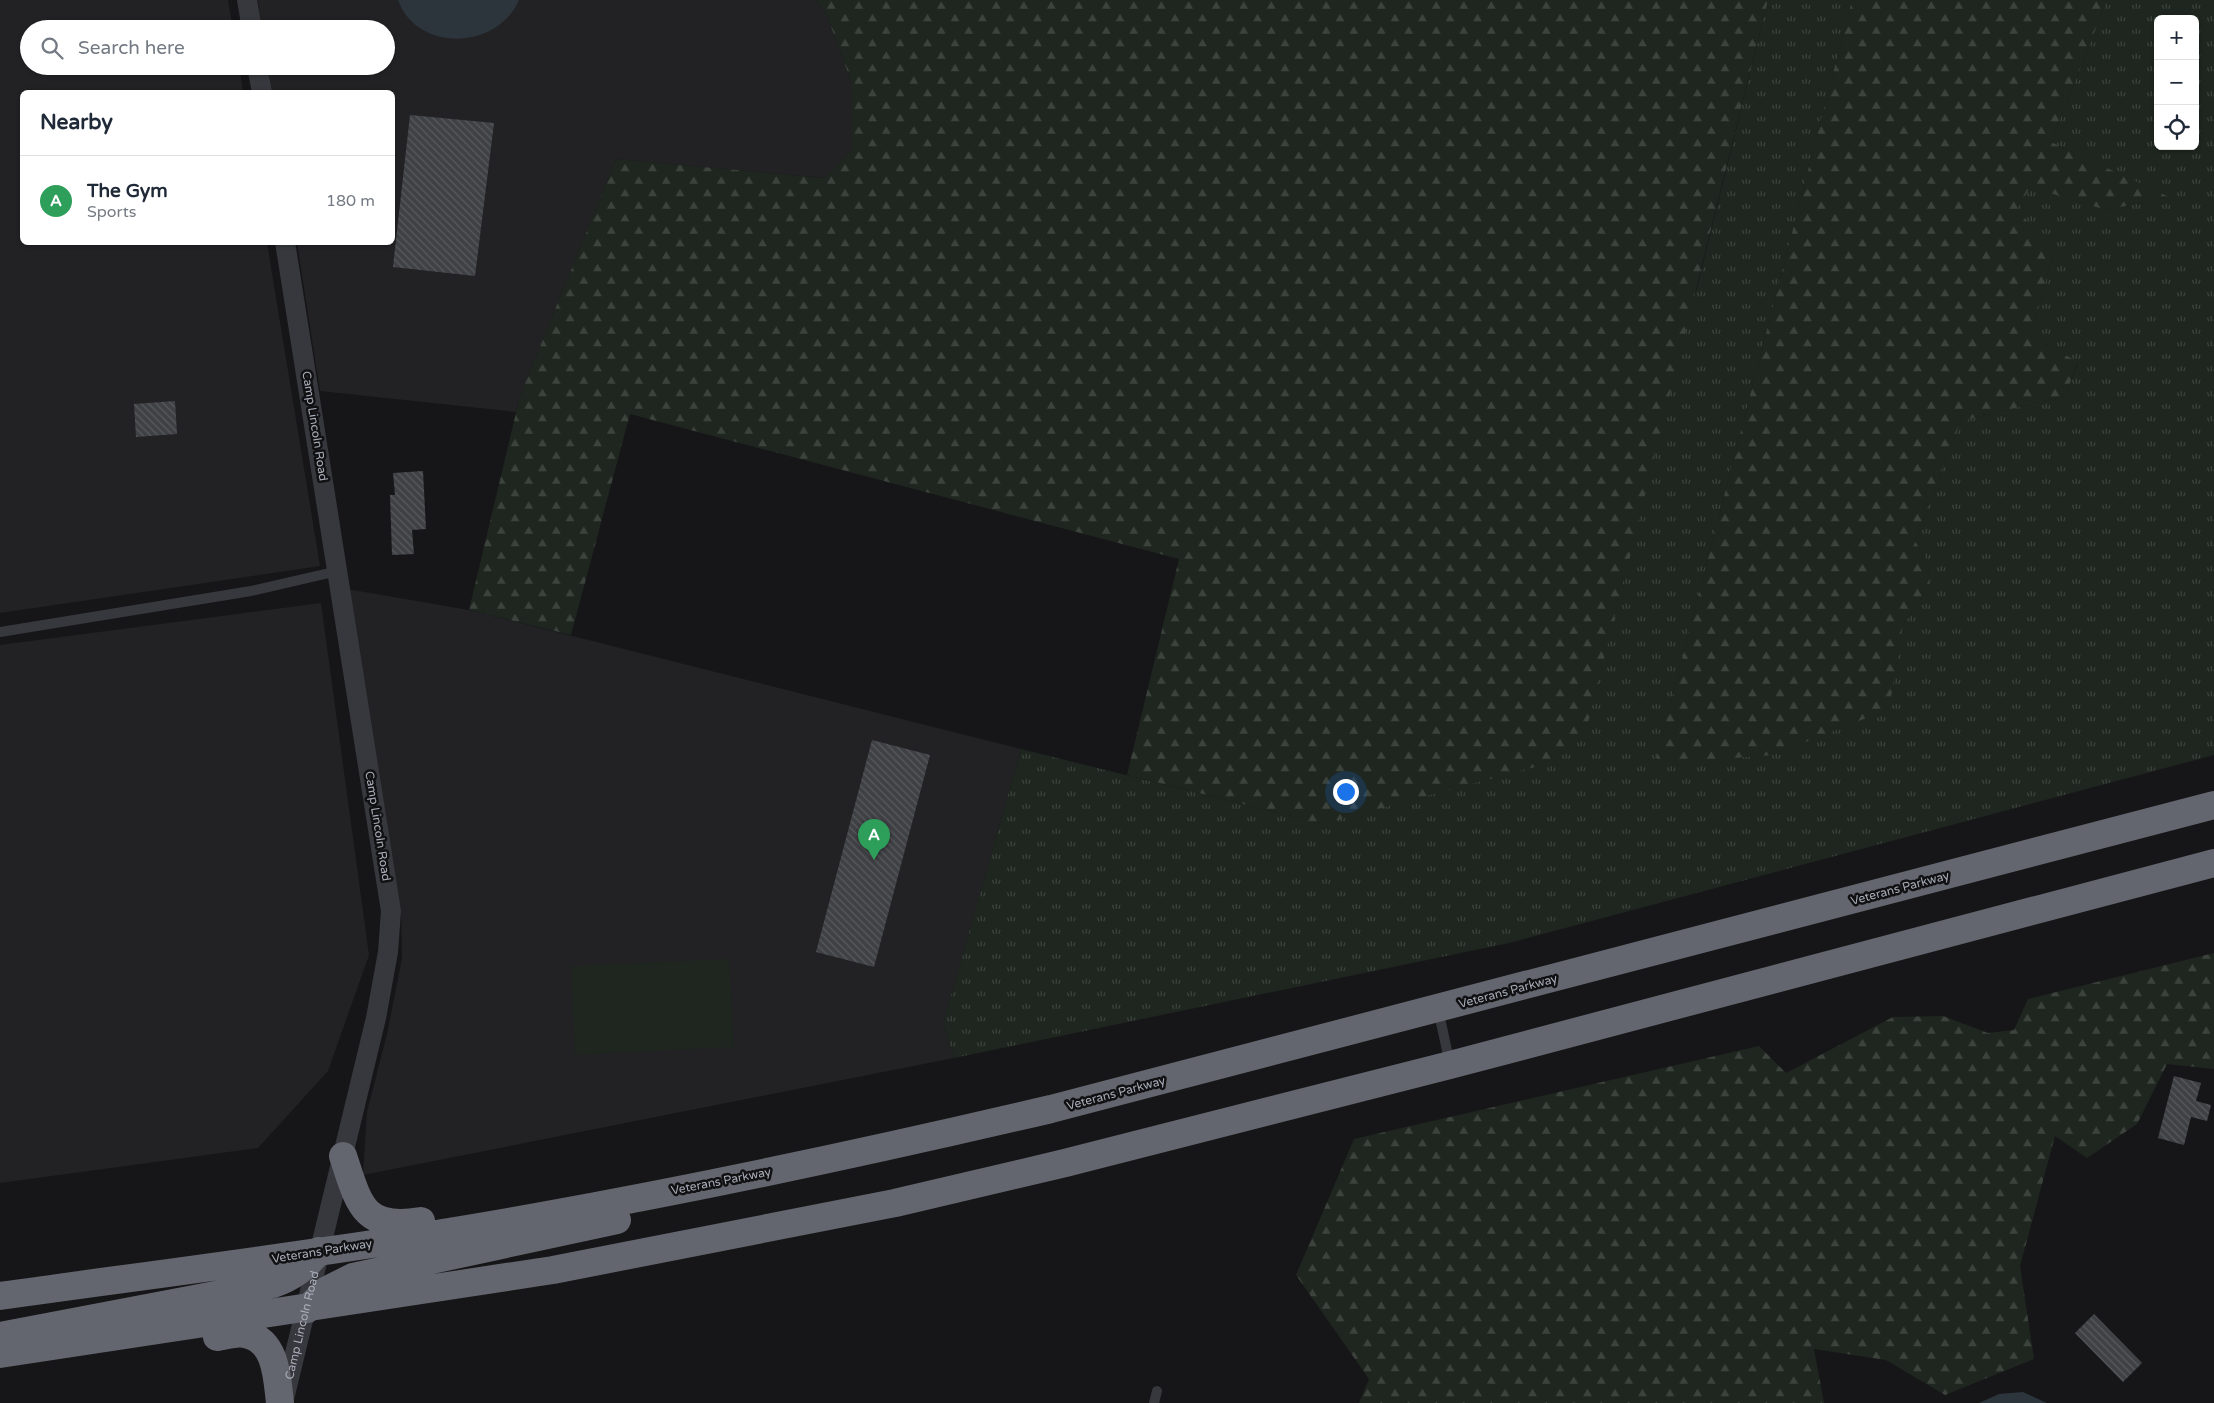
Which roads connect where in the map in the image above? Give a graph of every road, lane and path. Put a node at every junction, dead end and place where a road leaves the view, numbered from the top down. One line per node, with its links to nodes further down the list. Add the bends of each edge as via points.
1 (247, 0): 2 (street)
2 (250, 20)
3 (259, 75): 4 (street)
4 (262, 90)
5 (285, 245): 6 (street, Camp Lincoln Road)
6 (338, 571): 7 (lane, via 251,591); 12 (street, Camp Lincoln Road, via 391,910 388,952 376,1018)
7 (0, 632)
8 (2214, 805): 10 (highway, Veterans Parkway)
9 (2212, 863): 11 (highway)
10 (1438, 1009): 11 (lane); 13 (highway, Veterans Parkway, via 1051,1109)
11 (1450, 1065): 17 (highway, via 895,1203 553,1270)
12 (343, 1156): 14 (highway, via 364,1210 374,1218 396,1224 640,1183); 15 (street, Camp Lincoln Road)
13 (747, 1176): 14 (highway, Veterans Parkway); 17 (highway, via 717,1196 353,1277 327,1290)
14 (674, 1190): 15 (highway, Veterans Parkway, via 535,1217)
15 (320, 1251): 16 (highway, Veterans Parkway); 17 (street, Camp Lincoln Road); 18 (highway, via 289,1278 273,1284)
16 (0, 1296)
17 (307, 1309): 19 (highway); 22 (street, Camp Lincoln Road)
18 (0, 1336)
19 (0, 1354)
20 (0, 1363): 22 (highway, via 18,1366 244,1334 255,1338 272,1354)
21 (1157, 1391): 23 (lane)
22 (281, 1403)
23 (1154, 1403)

